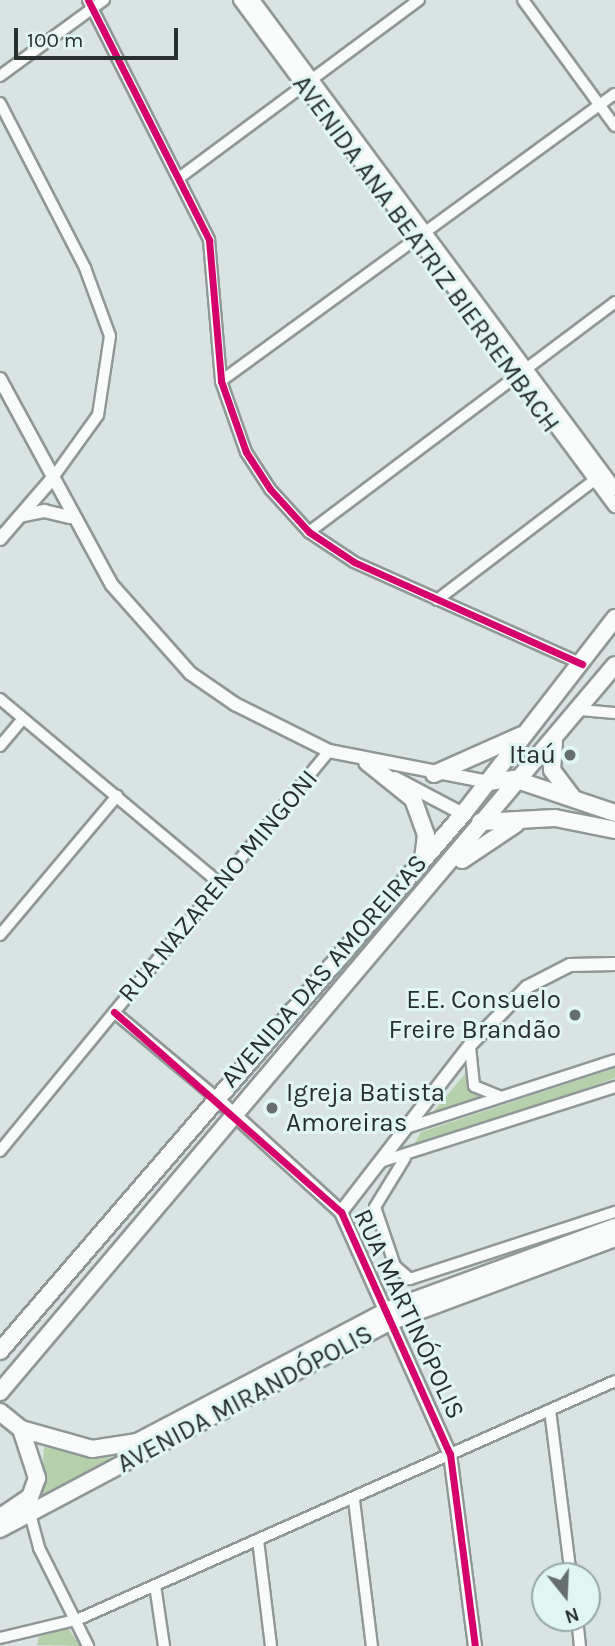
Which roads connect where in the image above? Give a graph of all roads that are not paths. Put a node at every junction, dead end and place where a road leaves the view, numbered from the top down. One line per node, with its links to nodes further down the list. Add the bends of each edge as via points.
1 (104, 0): 6 (street)
2 (240, 0): 8 (street, AVENIDA ANA BEATRIZ BIERREMBACH)
3 (253, 0): 8 (street, AVENIDA ANA BEATRIZ BIERREMBACH)
4 (419, 0): 8 (street)
5 (523, 0): 11 (street)
6 (90, 5): 7 (street); 13 (street)
7 (0, 76)
8 (306, 82): 13 (street); 14 (street, AVENIDA ANA BEATRIZ BIERREMBACH)
9 (615, 94): 11 (street)
10 (0, 103): 20 (street, via 85,268 110,336 98,415)
11 (600, 106): 12 (street); 14 (street)
12 (615, 126)
13 (179, 178): 18 (street, via 212,251)
14 (421, 236): 16 (street, AVENIDA ANA BEATRIZ BIERREMBACH); 18 (street)
15 (615, 302): 16 (street)
16 (518, 372): 19 (street, AVENIDA ANA BEATRIZ BIERREMBACH); 25 (street)
17 (0, 379): 20 (street)
18 (221, 381): 25 (street, via 246,452)
19 (599, 477): 21 (street, AVENIDA ANA BEATRIZ BIERREMBACH); 22 (street, AVENIDA ANA BEATRIZ BIERREMBACH); 27 (street)
20 (52, 479): 23 (street); 24 (street)
21 (615, 489)
22 (615, 506)
23 (19, 516): 24 (street, via 44,511); 26 (street)
24 (70, 517): 38 (street, via 160,646 235,704)
25 (309, 532): 27 (street, via 354,562)
26 (0, 539)
27 (437, 600): 29 (street)
28 (615, 618): 29 (main road, AVENIDA DAS AMOREIRAS)
29 (582, 664): 35 (main road, AVENIDA DAS AMOREIRAS)
30 (615, 665): 32 (main road, AVENIDA DAS AMOREIRAS)
31 (0, 699): 34 (street)
32 (580, 710): 33 (street); 36 (main road, AVENIDA DAS AMOREIRAS)
33 (615, 713)
34 (23, 719): 37 (street); 43 (street)
35 (527, 732): 40 (main road); 42 (main road, AVENIDA DAS AMOREIRAS)
36 (555, 740): 41 (main road, AVENIDA DAS AMOREIRAS); 44 (main road, via 551,760 557,785)
37 (0, 746)
38 (329, 751): 39 (street); 52 (street, RUA NAZARENO MINGONI)
39 (367, 762): 40 (street); 46 (street); 50 (main road, via 413,799 426,835)
40 (434, 774): 42 (street)
41 (520, 781): 42 (main road); 44 (main road); 48 (main road, AVENIDA DAS AMOREIRAS)
42 (488, 782): 46 (main road, AVENIDA DAS AMOREIRAS)
43 (117, 796): 52 (street); 53 (street)
44 (584, 806): 45 (main road)
45 (615, 813)
46 (463, 814): 48 (main road); 50 (main road, AVENIDA DAS AMOREIRAS)
47 (521, 821): 48 (main road); 49 (main road, via 555,818); 51 (main road)
48 (484, 824): 51 (main road, AVENIDA DAS AMOREIRAS)
49 (615, 830)
50 (423, 859): 59 (main road, AVENIDA DAS AMOREIRAS)
51 (443, 873): 61 (main road, AVENIDA DAS AMOREIRAS)
52 (222, 885): 55 (street, RUA NAZARENO MINGONI)
53 (0, 935)
54 (615, 964): 56 (street, via 570,965 539,977)
55 (114, 1012): 59 (street, RUA MARTINÓPOLIS); 63 (street, RUA NAZARENO MINGONI)
56 (471, 1044): 60 (street, via 467,1062 474,1086); 62 (street)
57 (615, 1060): 60 (street)
58 (615, 1087): 64 (street)
59 (214, 1096): 61 (street, RUA MARTINÓPOLIS); 71 (main road, AVENIDA DAS AMOREIRAS)
60 (504, 1098): 62 (street)
61 (238, 1115): 66 (street, RUA MARTINÓPOLIS); 73 (main road, AVENIDA DAS AMOREIRAS)
62 (406, 1128): 65 (street)
63 (0, 1151)
64 (405, 1158): 65 (street); 67 (street, via 375,1207 402,1276 418,1280)
65 (380, 1162): 66 (street)
66 (341, 1212): 70 (street, RUA MARTINÓPOLIS)
67 (615, 1212)
68 (615, 1227): 70 (main road, AVENIDA MIRANDÓPOLIS)
69 (615, 1238): 70 (main road, AVENIDA MIRANDÓPOLIS)
70 (390, 1316): 76 (main road, AVENIDA MIRANDÓPOLIS, via 137,1442 92,1449); 77 (street, RUA MARTINÓPOLIS); 80 (main road, AVENIDA MIRANDÓPOLIS)
71 (0, 1351)
72 (615, 1381): 74 (street)
73 (0, 1392)
74 (550, 1410): 77 (street); 84 (street)
75 (0, 1412): 76 (main road)
76 (22, 1429): 78 (main road, via 36,1460)
77 (450, 1454): 79 (street); 93 (street, RUA MARTINÓPOLIS)
78 (30, 1497): 80 (street); 81 (main road)
79 (354, 1500): 83 (street); 92 (street)
80 (29, 1514): 82 (main road, AVENIDA MIRANDÓPOLIS); 86 (street, via 39,1548)
81 (0, 1517)
82 (0, 1528)
83 (258, 1541): 85 (street); 91 (street)
84 (569, 1562)
85 (155, 1585): 86 (street); 90 (street)
86 (79, 1619): 88 (street); 89 (street)
87 (0, 1638): 88 (street)
88 (27, 1641)
89 (88, 1646)
90 (164, 1646)
91 (271, 1646)
92 (372, 1646)
93 (475, 1646)

